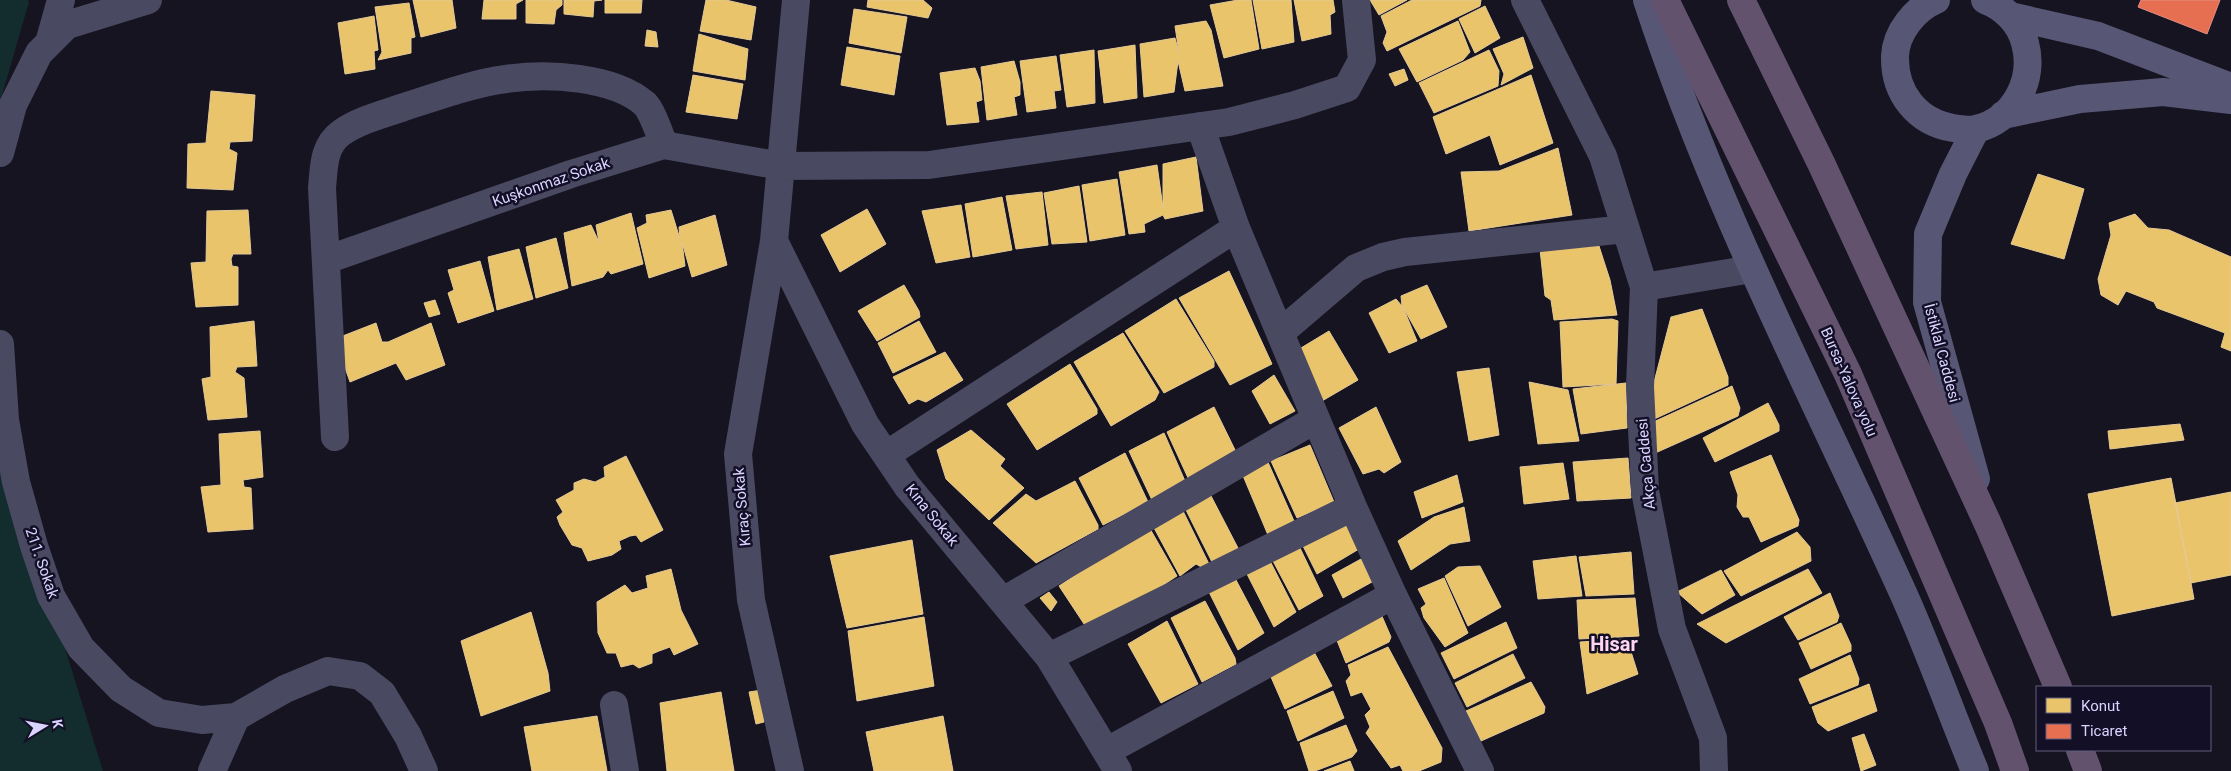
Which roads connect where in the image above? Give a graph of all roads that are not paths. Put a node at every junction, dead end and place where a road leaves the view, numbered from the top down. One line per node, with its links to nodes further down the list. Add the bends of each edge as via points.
1 (61, 0): 11 (street)
2 (148, 0): 11 (street, via 67,24)
3 (796, 0): 19 (street, Kıraç Sokak)
4 (1356, 0): 15 (street, Kuşkonmaz Sokak, via 1362,60 1347,88 1295,105)
5 (1525, 0): 21 (street, Akça Caddesi, via 1603,156)
6 (1647, 0): 24 (main road, via 1670,71)
7 (1665, 0): 48 (highway, Bursa-Yalova yolu, via 1848,374 1998,723)
8 (1740, 0): 32 (highway, via 1821,163)
9 (1936, 0): 16 (main road, via 1913,16 1901,33 1895,54 1896,77 1904,98 1919,115 1939,126)
10 (1995, 5): 12 (main road, via 2098,36); 14 (main road, via 2022,34 2028,55 2027,78 2018,99)
11 (48, 44): 18 (street, via 13,104)
12 (2231, 87)
13 (2231, 100): 14 (main road, via 2163,92 2080,99)
14 (2003, 115): 16 (main road)
15 (1200, 126): 19 (street, Kuşkonmaz Sokak, via 930,165); 20 (street)
16 (1976, 129): 32 (main road, İstiklal Caddesi, via 1928,234 1927,302)
17 (664, 145): 19 (street, Kuşkonmaz Sokak); 23 (street, Kuşkonmaz Sokak, via 571,174); 23 (street, via 646,106 624,89 582,79 506,78 415,103 340,133 326,152 322,188)
18 (0, 153)
19 (781, 166): 22 (street, Kıraç Sokak)
20 (1236, 228): 26 (street); 30 (street)
21 (1626, 229): 25 (street, Akça Caddesi); 26 (street, via 1405,252 1384,257 1356,268)
22 (774, 241): 30 (street, Kına Sokak, via 864,424); 44 (street, Kıraç Sokak, via 738,454 751,600)
23 (326, 260): 29 (street)
24 (1752, 269): 25 (street); 47 (main road, via 1905,598)
25 (1644, 287): 46 (street, Akça Caddesi, via 1640,387 1645,491 1672,629 1713,738)
26 (1280, 333): 28 (street)
27 (0, 344): 38 (street, 211. Sokak, via 5,420 16,482 51,596 81,648 121,689 160,713 202,720)
28 (1316, 419): 31 (street); 34 (street)
29 (335, 437)
30 (886, 455): 34 (street, Kına Sokak, via 907,486)
31 (1353, 507): 33 (street); 35 (street)
32 (1988, 524): 36 (highway)
33 (1393, 595): 40 (street); 45 (street)
34 (1003, 601): 35 (street, Kına Sokak)
35 (1049, 657): 40 (street, Kına Sokak)
36 (2058, 686)
37 (614, 705): 43 (street)
38 (236, 717): 41 (street); 42 (street, 211. Sokak, via 285,689 328,671 360,676 382,693 408,736)
39 (2080, 751): 49 (highway)
40 (1112, 761)
41 (212, 771)
42 (424, 771)
43 (625, 771)
44 (790, 771)
45 (1480, 771)
46 (1714, 771)
47 (1975, 771)
48 (2015, 771)
49 (2088, 771)

